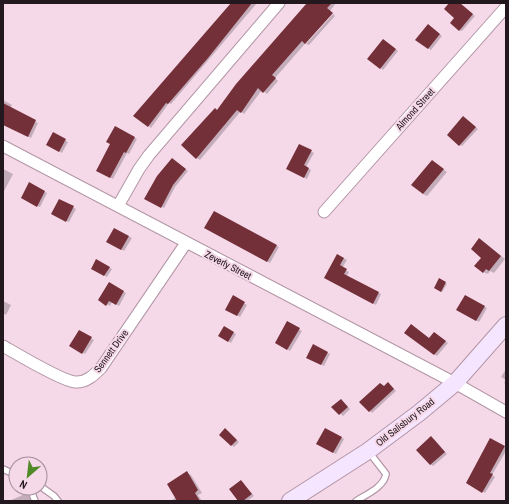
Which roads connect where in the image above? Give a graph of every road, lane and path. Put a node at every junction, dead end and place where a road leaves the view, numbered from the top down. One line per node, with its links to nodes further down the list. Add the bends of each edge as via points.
1 (279, 3): 4 (street, via 149,155)
2 (506, 6): 5 (street, Almond Street)
3 (3, 146): 4 (street, Zeverly Street)
4 (118, 206): 6 (street, Zeverly Street)
5 (324, 212)
6 (186, 243): 8 (street, Sennett Drive, via 94,376 74,382); 9 (street, Zeverly Street)
7 (506, 325): 9 (main road, Old Salisbury Road)
8 (3, 346)
9 (455, 383): 10 (street, Zeverly Street); 11 (main road, Old Salisbury Road)
10 (506, 412)
11 (368, 451): 13 (main road, Old Salisbury Road); 15 (lane, via 386,474 385,480)
12 (48, 492): 14 (lane)
13 (299, 499)
14 (58, 501)
15 (356, 501)

